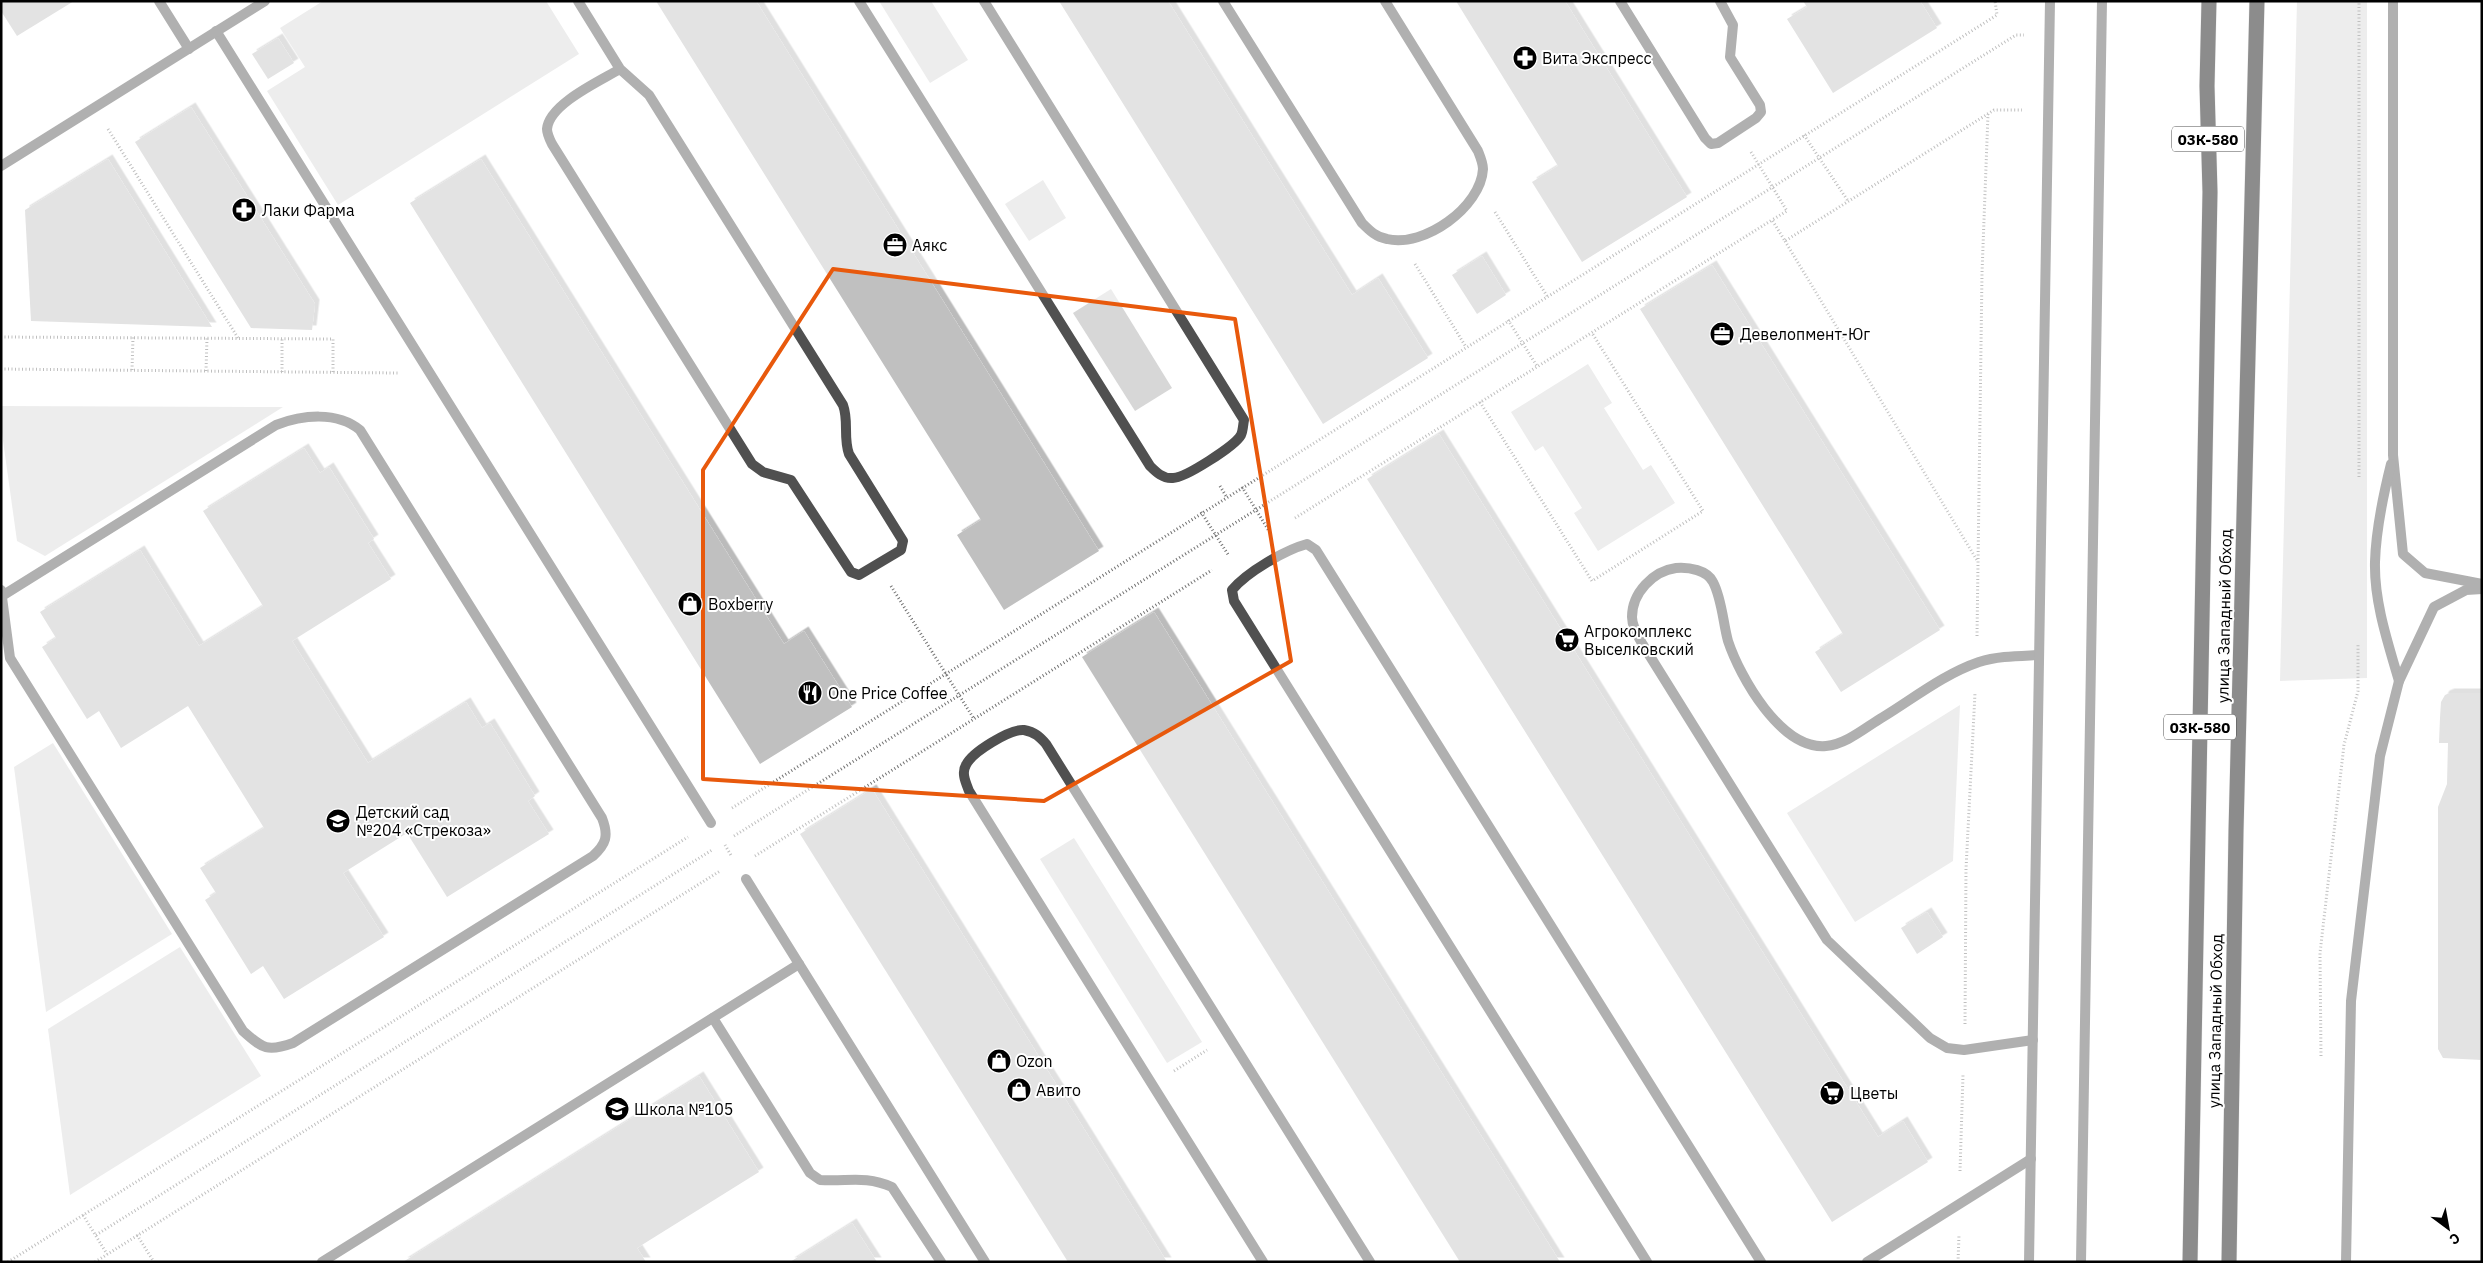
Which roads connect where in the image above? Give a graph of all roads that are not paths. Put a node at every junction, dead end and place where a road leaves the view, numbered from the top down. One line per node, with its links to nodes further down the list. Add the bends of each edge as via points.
1 (159, 1): 16 (lane)
2 (265, 1): 15 (lane)
3 (578, 1): 17 (lane)
4 (859, 1): 5 (lane, via 1150,466 1158,474 1173,478 1187,473 1229,447 1240,436 1244,420)
5 (984, 1)
6 (1223, 1): 7 (lane, via 1362,223 1373,234 1389,240 1426,234 1444,226 1459,214 1479,186 1483,167 1478,151)
7 (1385, 1)
8 (1620, 1): 9 (lane, via 1711,144 1718,143 1761,112 1760,105 1730,57 1733,25)
9 (1720, 1)
10 (2050, 1): 23 (lane)
11 (2102, 1): 40 (lane)
12 (2209, 1): 41 (highway, улица Западный Обход / 03К-580, via 2210,202)
13 (2257, 1): 42 (highway, улица Западный Обход / 03К-580)
14 (2393, 1): 19 (lane)
15 (216, 31): 16 (lane); 25 (lane)
16 (188, 49): 18 (lane)
17 (620, 69): 17 (lane, via 649,95 842,405 847,422 845,443 903,541 900,550 859,575 851,572 791,480 757,470 752,464 552,144 547,130 552,116 561,106)
18 (1, 166)
19 (2393, 455): 20 (lane, via 2403,554 2425,573); 24 (lane, via 2380,512 2375,563 2382,624)
20 (2482, 584)
21 (2482, 589): 24 (lane, via 2466,590 2434,607)
22 (2, 593): 22 (lane, via 10,658 243,1031 257,1044 275,1050 293,1043 584,861 604,845 607,832 602,818 360,430 350,422 303,417 276,426)
23 (2039, 655): 29 (lane); 29 (lane, via 2010,656 1976,663 1848,739 1826,746 1808,744 1790,735 1757,698 1732,650 1713,582 1706,573 1692,568 1663,571 1641,589 1632,617 1643,645 1827,940 1930,1038 1947,1048 1964,1050)
24 (2399, 681): 43 (lane, via 2380,756 2351,1001)
25 (711, 822)
26 (746, 879): 27 (lane)
27 (799, 964): 28 (lane); 33 (lane)
28 (713, 1018): 31 (lane); 32 (lane, via 810,1173 820,1180 856,1178 892,1186)
29 (2033, 1040): 30 (lane)
30 (2031, 1159): 38 (lane); 39 (lane)
31 (322, 1262)
32 (941, 1262)
33 (985, 1262)
34 (1263, 1262): 35 (lane, via 969,791 964,777 965,766 973,755 1007,734 1023,730 1037,734 1046,744)
35 (1370, 1262)
36 (1647, 1262): 37 (lane, via 1234,601 1232,590 1239,582 1294,548 1307,544 1316,550)
37 (1761, 1262)
38 (1867, 1262)
39 (2029, 1262)
40 (2081, 1262)
41 (2190, 1262)
42 (2228, 1262)
43 (2346, 1262)

